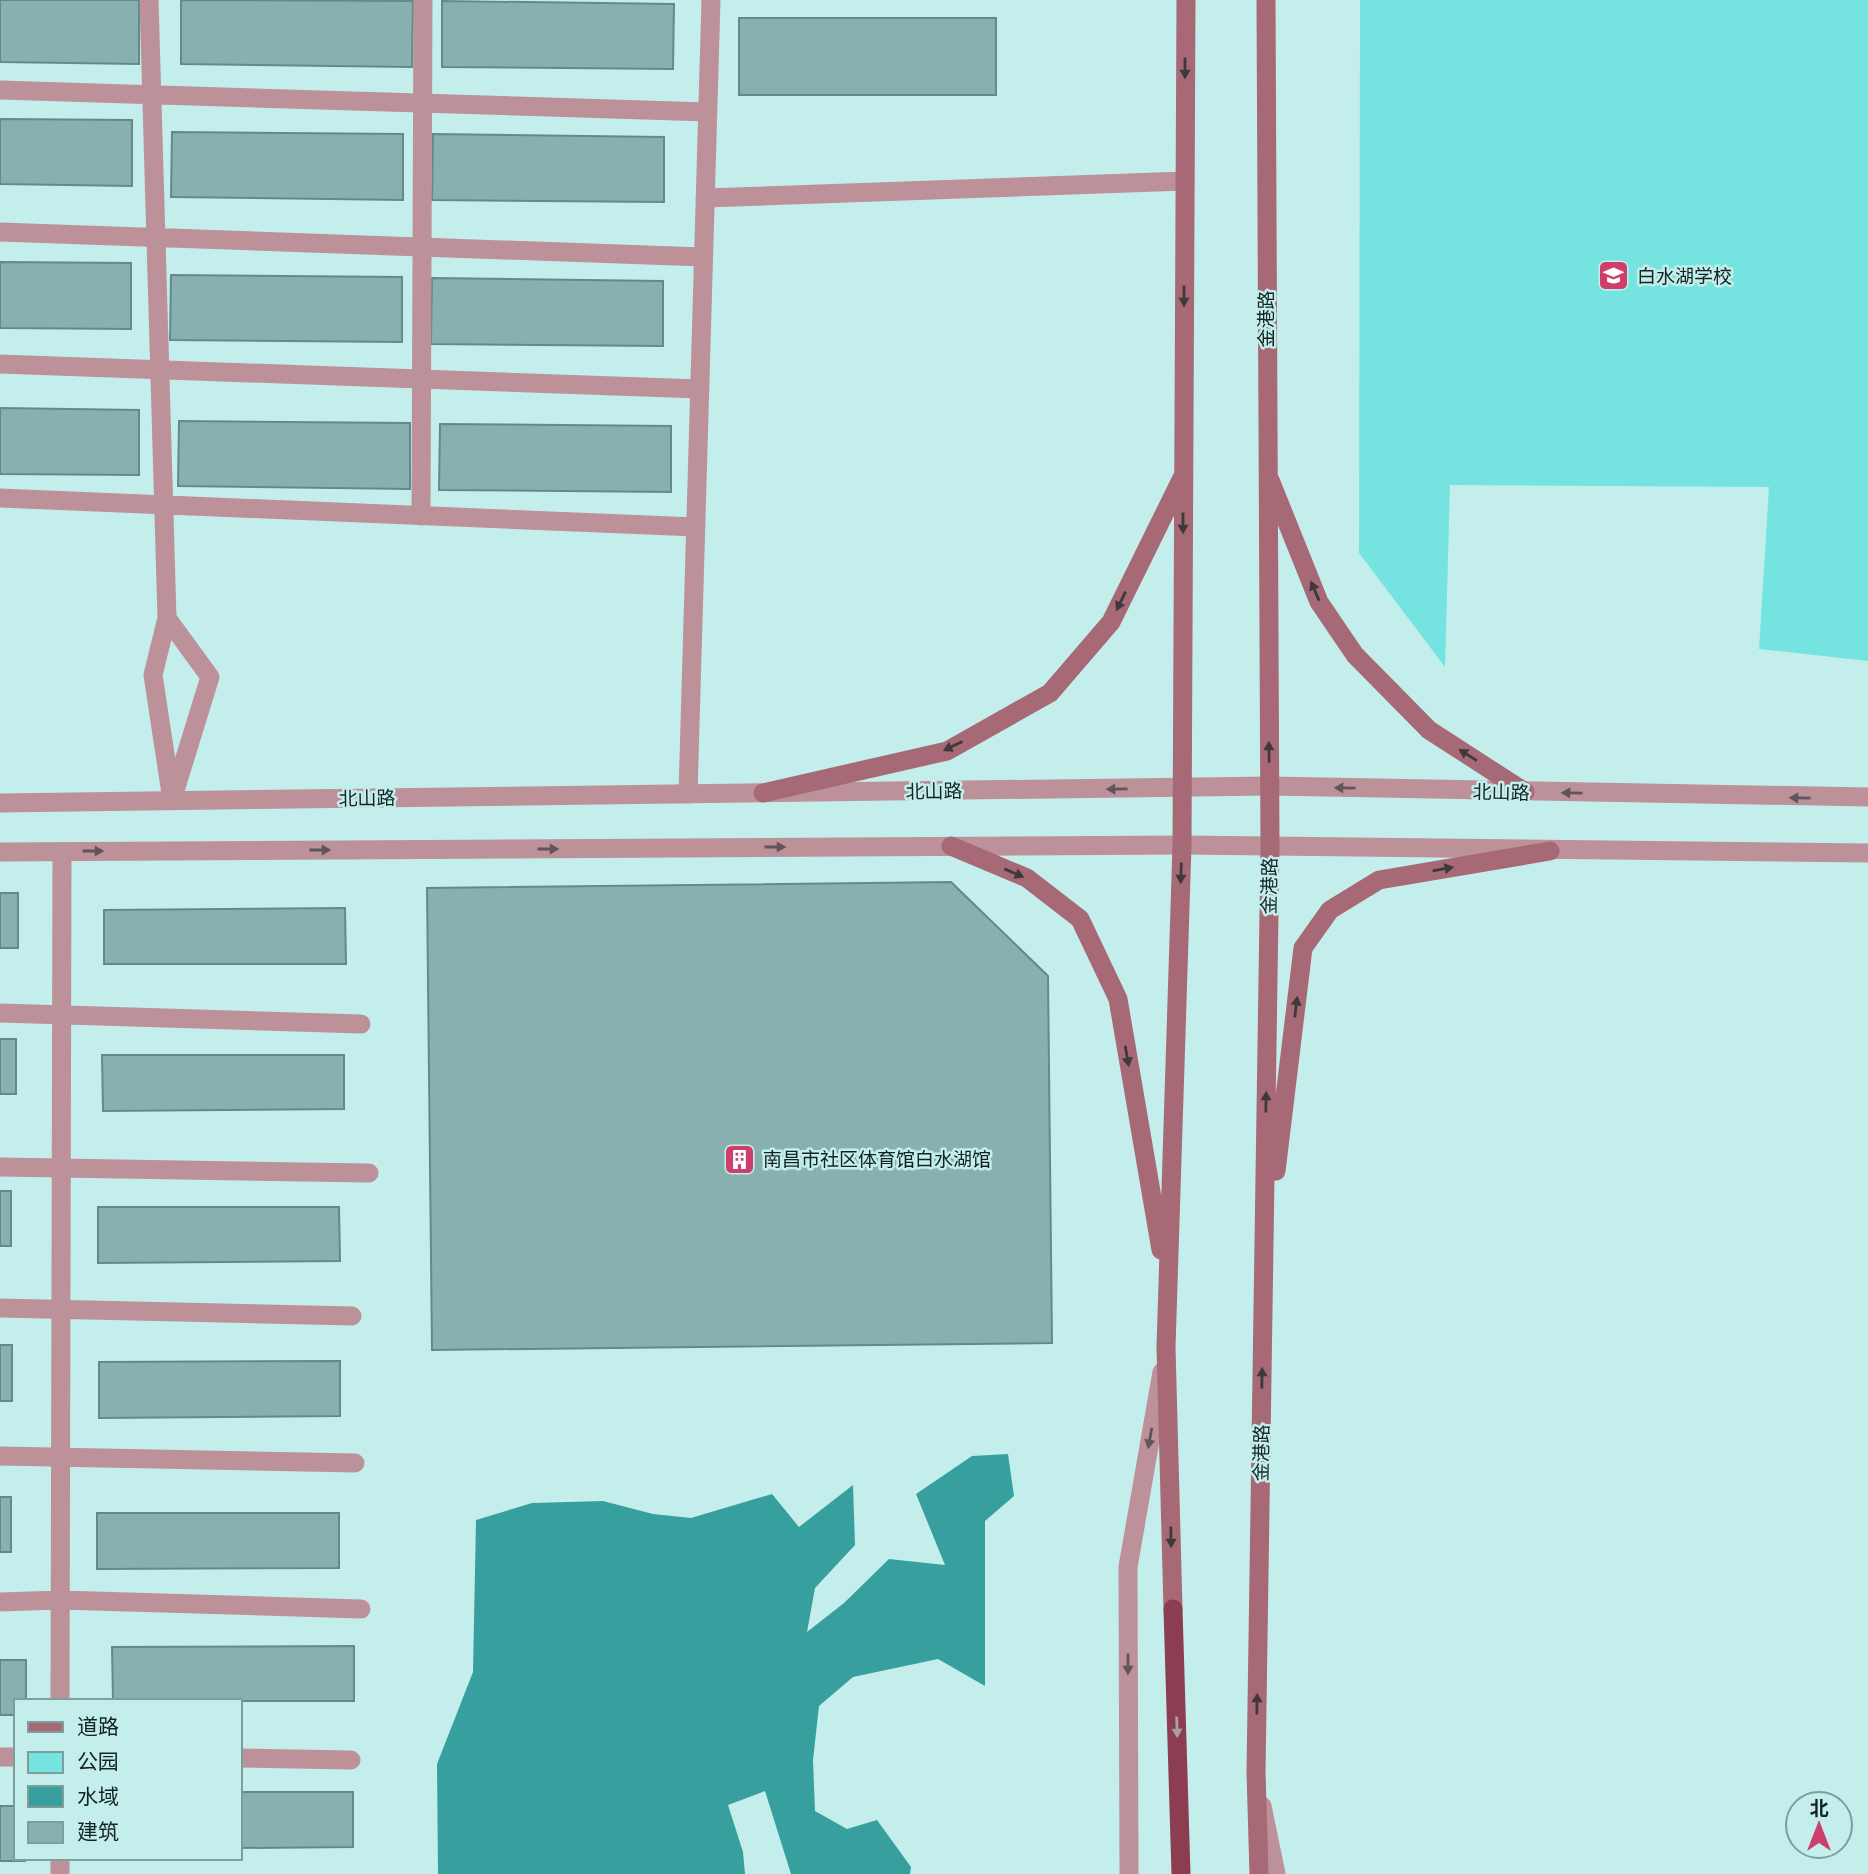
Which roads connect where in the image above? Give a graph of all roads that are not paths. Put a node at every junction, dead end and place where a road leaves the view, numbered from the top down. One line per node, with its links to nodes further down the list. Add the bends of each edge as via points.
1 (149, 0): 7 (street)
2 (423, 0): 8 (street)
3 (711, 0): 9 (street)
4 (1186, 0): 10 (main road, one-way to 10)
5 (1266, 0): 20 (main road, 金港路)
6 (0, 90): 7 (street)
7 (152, 94): 8 (street); 13 (street)
8 (423, 103): 9 (street); 14 (street)
9 (708, 112): 11 (street)
10 (1185, 181): 11 (street); 21 (main road, one-way to 21)
11 (705, 198): 15 (street)
12 (0, 232): 13 (street)
13 (156, 237): 14 (street); 17 (street)
14 (422, 247): 15 (street); 18 (street)
15 (703, 257): 19 (street)
16 (0, 364): 17 (street)
17 (160, 370): 18 (street); 23 (street)
18 (421, 379): 19 (street); 24 (street)
19 (700, 389): 25 (street)
20 (1266, 472): 27 (main road, 金港路, one-way to 20); 29 (main road, one-way to 20, via 1429,730 1354,655 1319,602)
21 (1184, 474): 28 (main road, one-way to 28); 30 (main road, one-way to 30, via 1111,622 1050,693 947,751)
22 (0, 498): 23 (street)
23 (164, 505): 24 (street); 26 (street)
24 (421, 516): 25 (street)
25 (696, 527): 31 (street)
26 (167, 618): 33 (street, via 153,675); 33 (street, via 210,677)
27 (1270, 786): 28 (street, 北山路); 29 (street, 北山路, one-way to 27); 37 (main road, 金港路)
28 (1182, 788): 30 (street, 北山路, one-way to 30); 35 (main road)
29 (1525, 792): 32 (street, 北山路, one-way to 29)
30 (763, 793): 31 (street, 北山路)
31 (688, 794): 33 (street, 北山路)
32 (1868, 797)
33 (172, 800): 34 (street, 北山路)
34 (0, 803)
35 (1182, 845): 36 (street); 37 (street); 49 (main road, one-way to 49)
36 (951, 846): 40 (street, one-way to 36); 49 (main road, one-way to 49, via 1027,878 1080,919 1118,999)
37 (1270, 847): 38 (street); 48 (main road, 金港路, one-way to 37)
38 (1550, 851): 41 (street); 48 (main road, one-way to 38, via 1303,948 1330,911 1379,880)
39 (0, 852): 40 (street)
40 (62, 852): 43 (street)
41 (1868, 853)
42 (0, 1013): 43 (street)
43 (61, 1015): 44 (street); 46 (street)
44 (361, 1024)
45 (0, 1167): 46 (street)
46 (61, 1168): 47 (street); 51 (street)
47 (369, 1173)
48 (1264, 1269): 64 (main road, 金港路, one-way to 48)
49 (1168, 1290): 53 (main road)
50 (0, 1308): 51 (street)
51 (61, 1308): 52 (street); 54 (street)
52 (352, 1316)
53 (1166, 1347): 60 (main road, one-way to 60); 65 (street, one-way to 65, via 1128,1567)
54 (61, 1455): 55 (street); 56 (street); 57 (street)
55 (0, 1456)
56 (355, 1463)
57 (60, 1600): 58 (street); 59 (street); 61 (street)
58 (0, 1602)
59 (361, 1609)
60 (1173, 1609): 66 (highway, one-way to 66)
61 (60, 1699)
62 (242, 1758): 63 (street)
63 (351, 1760)
64 (1256, 1772): 67 (main road, 金港路); 68 (street, 金港路)
65 (1129, 1874)
66 (1181, 1874)
67 (1259, 1874)
68 (1276, 1874)

